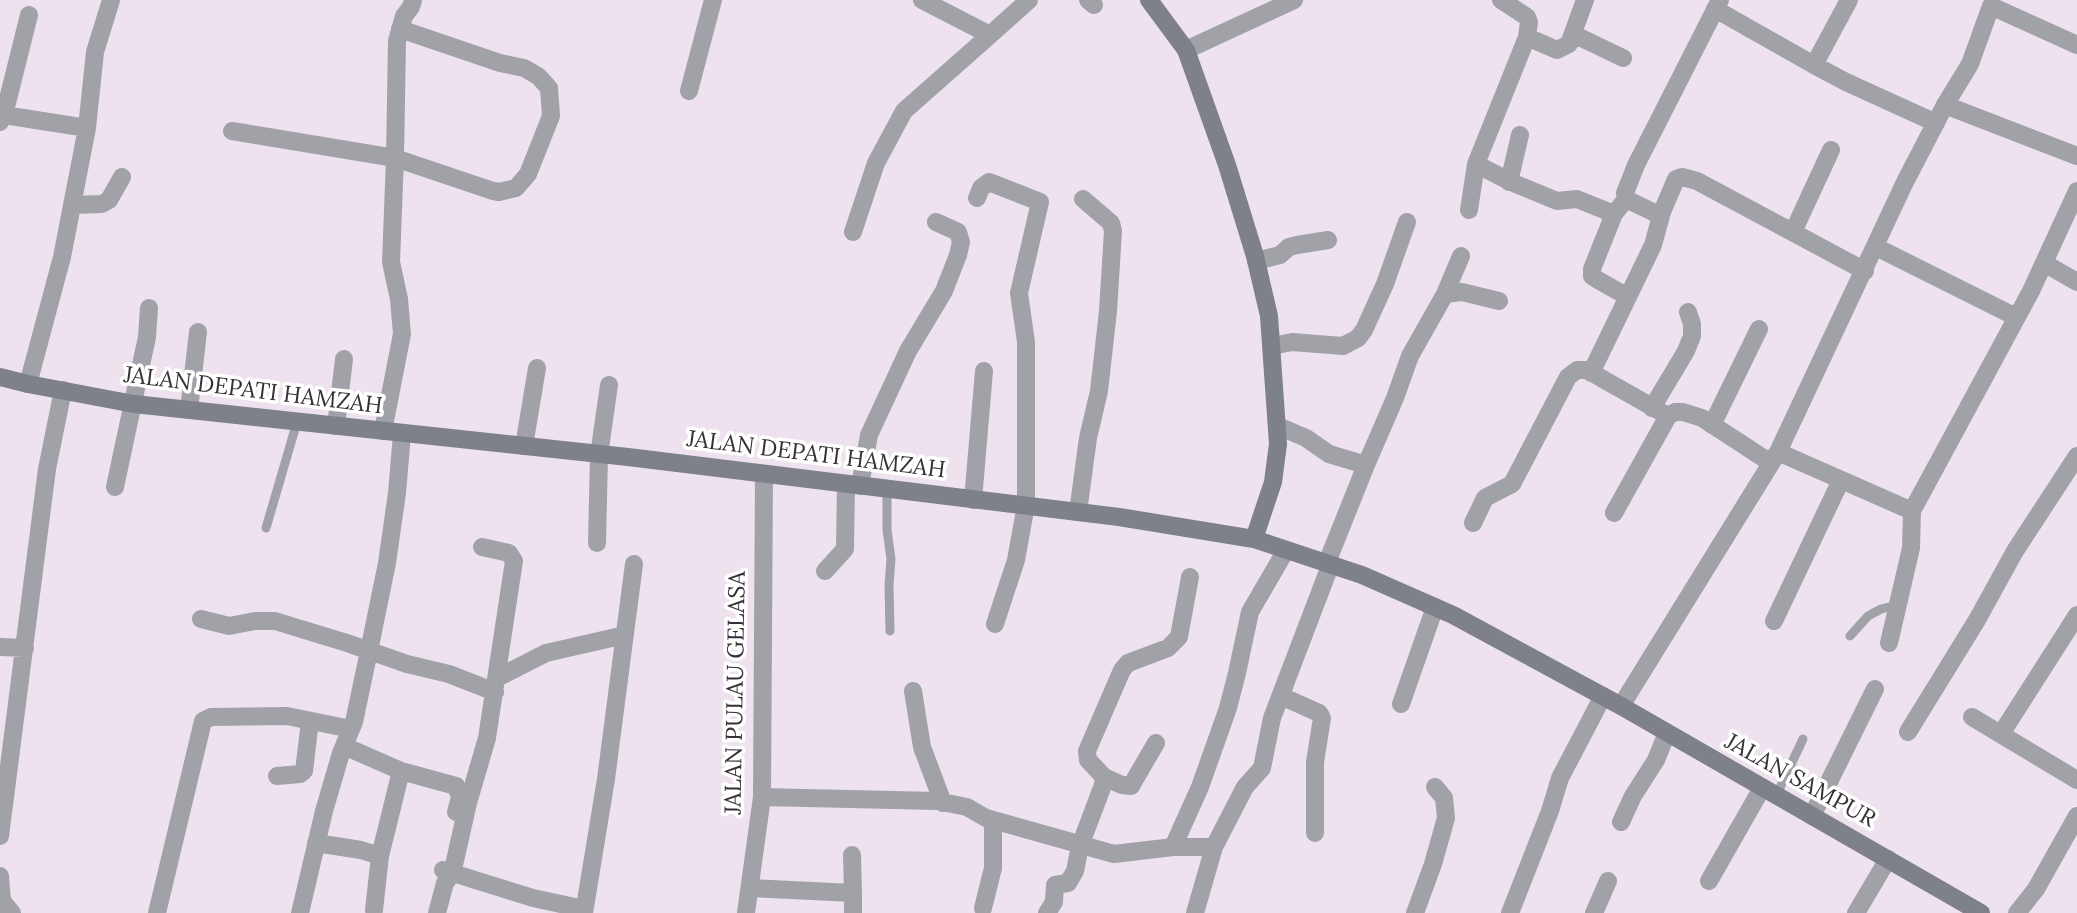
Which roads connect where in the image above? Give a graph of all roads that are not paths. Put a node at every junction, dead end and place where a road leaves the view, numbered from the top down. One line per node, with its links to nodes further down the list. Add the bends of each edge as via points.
1 (111, 0): 26 (street, via 95,52)
2 (413, 0): 14 (street)
3 (713, 0): 22 (street)
4 (922, 0): 16 (street)
5 (1028, 0): 16 (street)
6 (1149, 0): 19 (main road)
7 (1294, 0): 19 (street)
8 (1501, 0): 17 (street, via 1527,17)
9 (1585, 0): 15 (street)
10 (1849, 0): 21 (street)
11 (1988, 2): 18 (street); 23 (street, via 1970,64)
12 (1718, 5): 21 (street); 38 (street, via 1636,165)
13 (29, 15): 24 (street)
14 (400, 29): 31 (street); 31 (street, via 538,76 549,88 551,116 528,174 516,188 493,191)
15 (1573, 34): 17 (street, via 1569,44 1558,50); 20 (street)
16 (989, 36): 45 (street, via 904,111 876,163)
17 (1527, 37): 32 (street)
18 (2077, 45)
19 (1186, 50): 50 (main road)
20 (1623, 58)
21 (1814, 65): 25 (street)
22 (689, 91)
23 (1945, 105): 25 (street); 30 (street)
24 (2, 118): 26 (street)
25 (1936, 123): 48 (street)
26 (87, 128): 39 (street)
27 (232, 131): 31 (street)
28 (1520, 135): 34 (street)
29 (1831, 149): 46 (street)
30 (2077, 156)
31 (395, 158): 78 (street, via 391,262 402,334)
32 (1476, 164): 34 (street); 40 (street)
33 (122, 177): 39 (street, via 102,204)
34 (1509, 182): 41 (street, via 1557,201 1577,199)
35 (2077, 191): 51 (street)
36 (977, 198): 91 (street, via 989,183 1040,202 1019,293 1026,342)
37 (1083, 198): 93 (street, via 1111,223 1113,231 1108,311)
38 (1626, 199): 41 (street); 42 (street)
39 (72, 205): 68 (street)
40 (1469, 210)
41 (1614, 214): 55 (street, via 1591,273)
42 (1661, 216): 46 (street, via 1676,179 1682,177); 55 (street, via 1653,246)
43 (936, 222): 87 (street, via 958,232 958,255 869,435)
44 (1407, 222): 62 (street, via 1385,284 1358,338 1343,346)
45 (853, 232)
46 (1793, 232): 52 (street)
47 (1328, 240): 50 (street, via 1297,244 1280,255)
48 (1876, 247): 52 (street); 59 (street)
49 (1461, 256): 54 (street)
50 (1256, 261): 62 (main road)
51 (2044, 263): 53 (street); 59 (street)
52 (1865, 271): 83 (street)
53 (2077, 282)
54 (1445, 293): 56 (street); 84 (street, via 1410,356)
55 (1628, 297): 66 (street)
56 (1499, 301)
57 (149, 308): 71 (street)
58 (1688, 312): 73 (street, via 1692,324 1689,344)
59 (2016, 317): 92 (street)
60 (1759, 329): 75 (street)
61 (198, 332): 72 (street)
62 (1272, 345): 77 (main road)
63 (344, 359): 76 (street)
64 (537, 368): 80 (street)
65 (984, 371): 90 (street)
66 (1591, 373): 73 (street); 95 (street, via 1577,370 1568,377 1513,482 1485,498)
67 (0, 377): 68 (main road, JALAN DEPATI HAMZAH)
68 (28, 384): 70 (main road, JALAN DEPATI HAMZAH)
69 (609, 385): 81 (street)
70 (63, 390): 71 (main road, JALAN DEPATI HAMZAH); 116 (street, via 47,469)
71 (134, 404): 72 (main road, JALAN DEPATI HAMZAH); 88 (street)
72 (189, 410): 74 (main road, JALAN DEPATI HAMZAH)
73 (1660, 412): 75 (street, via 1683,412); 94 (street)
74 (297, 422): 76 (main road, JALAN DEPATI HAMZAH); 96 (lane)
75 (1712, 425): 83 (street)
76 (335, 426): 78 (main road, JALAN DEPATI HAMZAH)
77 (1278, 426): 84 (street, via 1329,454); 97 (main road, via 1273,482)
78 (383, 431): 79 (main road, JALAN DEPATI HAMZAH)
79 (402, 434): 80 (main road, JALAN DEPATI HAMZAH); 117 (street, via 387,563)
80 (524, 446): 81 (main road, JALAN DEPATI HAMZAH)
81 (599, 455): 85 (main road, JALAN DEPATI HAMZAH); 98 (street)
82 (2077, 456): 127 (street)
83 (1774, 458): 86 (street); 124 (street)
84 (1366, 465): 102 (street)
85 (764, 474): 87 (main road, JALAN DEPATI HAMZAH); 139 (street, JALAN PULAU GELASA)
86 (1841, 480): 92 (street); 109 (street)
87 (853, 485): 89 (main road, JALAN DEPATI HAMZAH); 103 (street, via 845,549)
88 (115, 487)
89 (887, 489): 90 (main road, JALAN DEPATI HAMZAH); 111 (lane)
90 (973, 500): 91 (main road, JALAN DEPATI HAMZAH)
91 (1026, 505): 93 (main road, JALAN DEPATI HAMZAH); 110 (street, via 1016,560)
92 (1912, 511): 105 (street, via 1911,548)
93 (1078, 512): 97 (main road, JALAN DEPATI HAMZAH)
94 (1614, 513)
95 (1473, 523)
96 (266, 528)
97 (1254, 539): 100 (main road, JALAN DEPATI HAMZAH)
98 (597, 543)
99 (482, 547): 118 (street, via 509,552 514,561)
100 (1286, 550): 102 (main road, JALAN DEPATI HAMZAH); 149 (street, via 1250,612 1228,708)
101 (634, 564): 112 (street)
102 (1328, 566): 106 (main road, JALAN DEPATI HAMZAH, via 1362,575); 122 (street)
103 (825, 571)
104 (1190, 577): 135 (street, via 1179,637 1168,648 1128,663 1122,670 1087,751 1087,760)
105 (1898, 605): 113 (lane, via 1868,616); 114 (street)
106 (1435, 607): 121 (main road, JALAN DEPATI HAMZAH); 123 (street)
107 (2077, 615): 129 (street)
108 (201, 619): 117 (street, via 229,626 275,621)
109 (1774, 621)
110 (995, 624)
111 (890, 632)
112 (625, 635): 118 (street, via 546,653); 162 (street)
113 (1850, 636)
114 (1889, 643)
115 (0, 647): 116 (street)
116 (24, 648): 146 (street)
117 (369, 651): 118 (street); 130 (street)
118 (496, 685): 154 (street)
119 (1875, 689): 141 (street)
120 (913, 691): 140 (street, via 922,747)
121 (1599, 694): 124 (main road, JALAN SAMPUR); 173 (street, via 1560,778)
122 (1281, 696): 145 (street, via 1322,718 1315,762); 150 (street, via 1262,768 1245,787)
123 (1401, 704)
124 (1621, 706): 128 (main road, JALAN SAMPUR)
125 (1972, 717): 129 (street)
126 (310, 721): 130 (street); 134 (street, via 304,771); 165 (street, via 287,716 207,717 203,721)
127 (1908, 732)
128 (1667, 733): 138 (main road, JALAN SAMPUR); 144 (street)
129 (2000, 734): 136 (street)
130 (347, 738): 133 (street); 147 (street)
131 (1803, 739): 138 (lane)
132 (1156, 743): 135 (street, via 1131,786)
133 (401, 771): 152 (street); 154 (street, via 448,783 459,791 443,868)
134 (277, 776)
135 (1104, 777): 148 (street)
136 (2077, 780)
137 (1435, 787): 172 (street, via 1444,798 1446,818)
138 (1769, 792): 141 (main road, JALAN SAMPUR); 157 (street, via 1740,824)
139 (762, 797): 140 (street); 158 (street, JALAN PULAU GELASA)
140 (943, 803): 143 (street, via 967,807)
141 (1812, 816): 153 (main road, JALAN SAMPUR)
142 (2077, 816): 176 (street, via 2036,889)
143 (993, 820): 148 (street); 160 (street, via 993,868)
144 (1621, 822)
145 (1315, 833)
146 (0, 836)
147 (316, 843): 152 (street); 166 (street)
148 (1080, 846): 149 (street, via 1114,854); 170 (street, via 1070,881 1055,885 1054,902)
149 (1173, 847): 150 (street)
150 (1214, 847): 171 (street)
151 (852, 855): 159 (street)
152 (380, 856): 161 (street)
153 (1888, 859): 163 (main road, JALAN SAMPUR); 175 (street)
154 (452, 874): 162 (street); 167 (street)
155 (0, 876): 164 (street, via 2,901)
156 (1608, 881): 174 (street)
157 (1709, 881)
158 (750, 888): 159 (street); 168 (street, JALAN PULAU GELASA)
159 (853, 893): 169 (street)
160 (983, 908)
161 (374, 910)
162 (584, 911)
163 (1974, 911)
164 (12, 913)
165 (157, 913)
166 (300, 913)
167 (436, 913)
168 (746, 913)
169 (853, 913)
170 (1046, 913)
171 (1195, 913)
172 (1415, 913)
173 (1510, 913)
174 (1594, 913)
175 (1856, 913)
176 (2017, 913)

